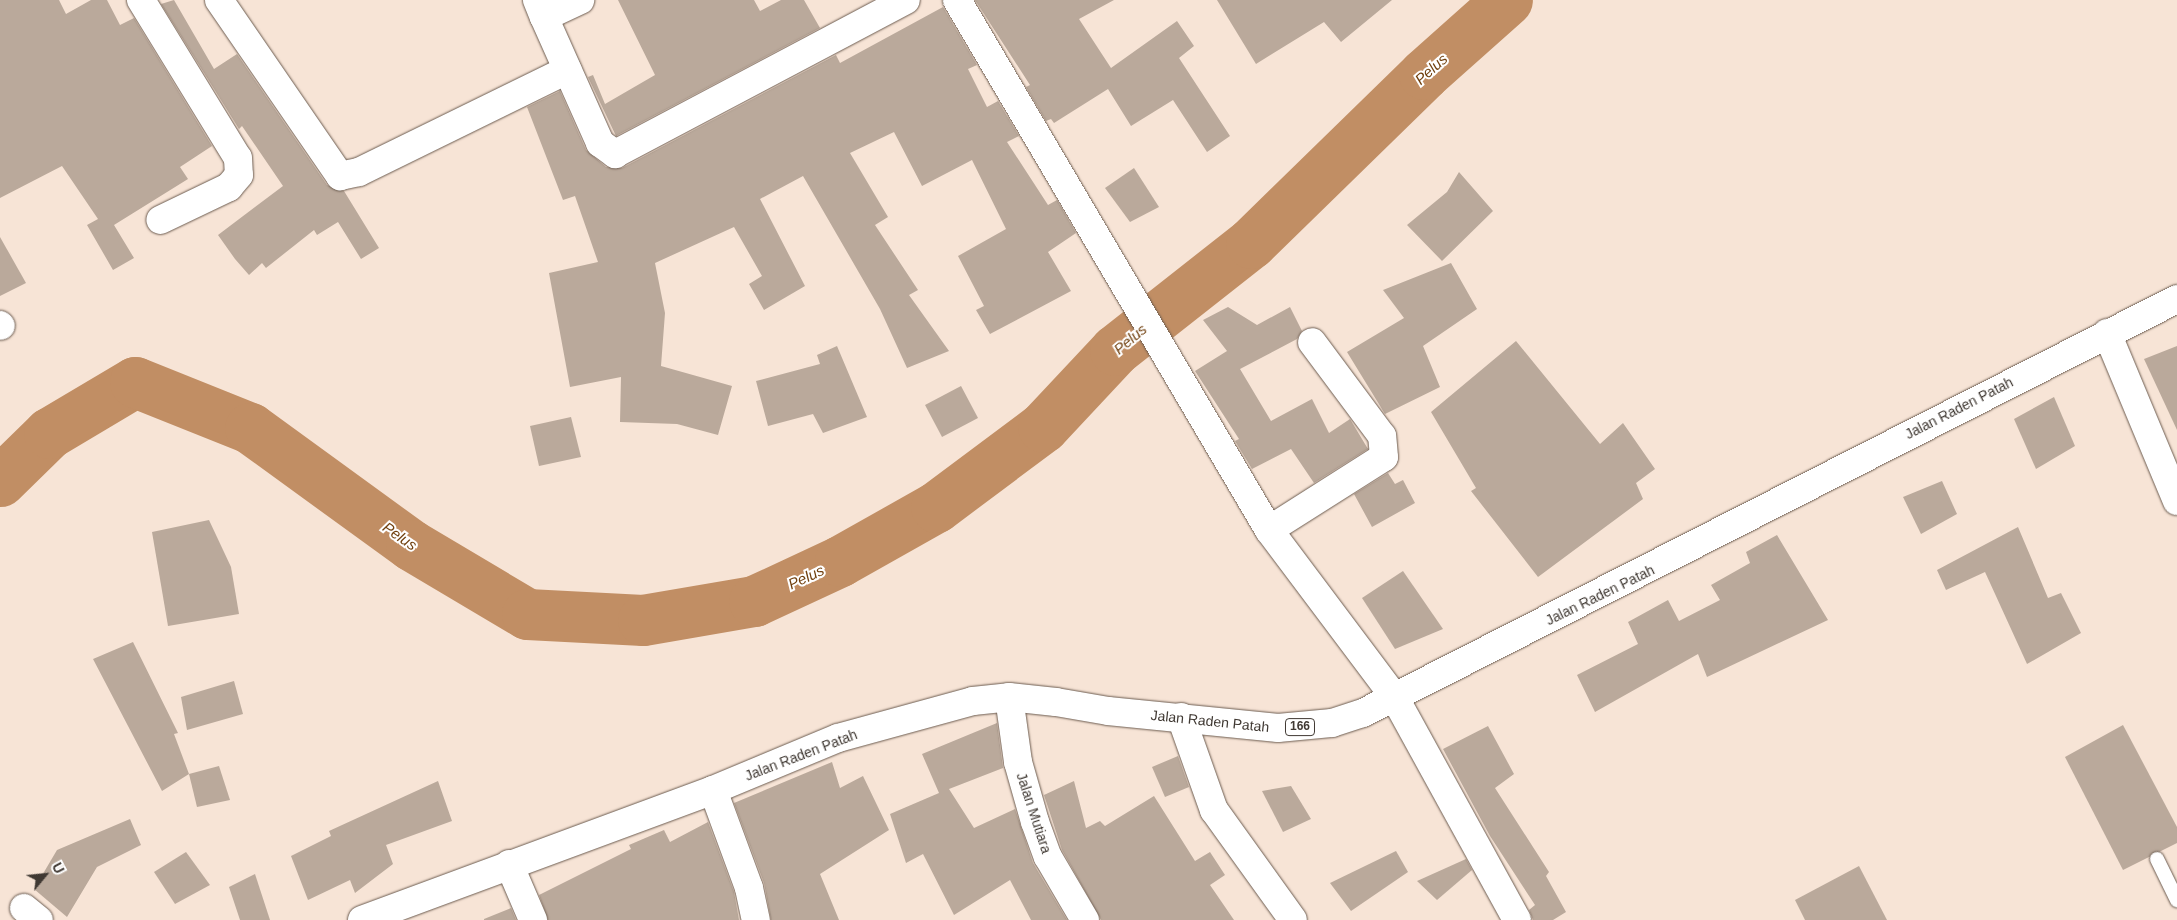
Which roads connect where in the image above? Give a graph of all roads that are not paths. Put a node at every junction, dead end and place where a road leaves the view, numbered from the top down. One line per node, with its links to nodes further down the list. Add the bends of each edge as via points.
1 (141, 0): 8 (street, via 238,158 239,167 239,175 229,187)
2 (219, 0): 7 (street, via 340,176 359,172)
3 (580, 0): 6 (street)
4 (906, 0): 7 (street, via 615,154 600,144)
5 (957, 0): 13 (street)
6 (540, 8): 7 (street)
7 (567, 70)
8 (160, 220)
9 (2177, 299): 10 (street, Jalan Raden Patah / 166)
10 (2107, 333): 12 (street); 15 (street, Jalan Raden Patah / 166)
11 (1312, 342): 13 (street, via 1382,436 1384,457)
12 (2177, 501)
13 (1269, 530): 15 (street)
14 (1009, 697): 16 (street, Jalan Raden Patah / 166); 17 (street, Jalan Raden Patah / 166, via 932,709 838,738); 24 (street, Jalan Mutiara, via 1015,747 1036,822 1048,856)
15 (1396, 698): 16 (street, Jalan Raden Patah / 166, via 1332,723 1308,726 1278,728); 26 (street)
16 (1181, 717): 25 (street, via 1214,810)
17 (713, 790): 19 (street, Jalan Raden Patah / 166); 23 (street, via 749,888)
18 (2157, 859): 20 (lane)
19 (509, 864): 21 (street, Jalan Raden Patah / 166); 22 (street)
20 (2177, 900)
21 (362, 920)
22 (533, 920)
23 (756, 920)
24 (1085, 920)
25 (1293, 920)
26 (1517, 920)

